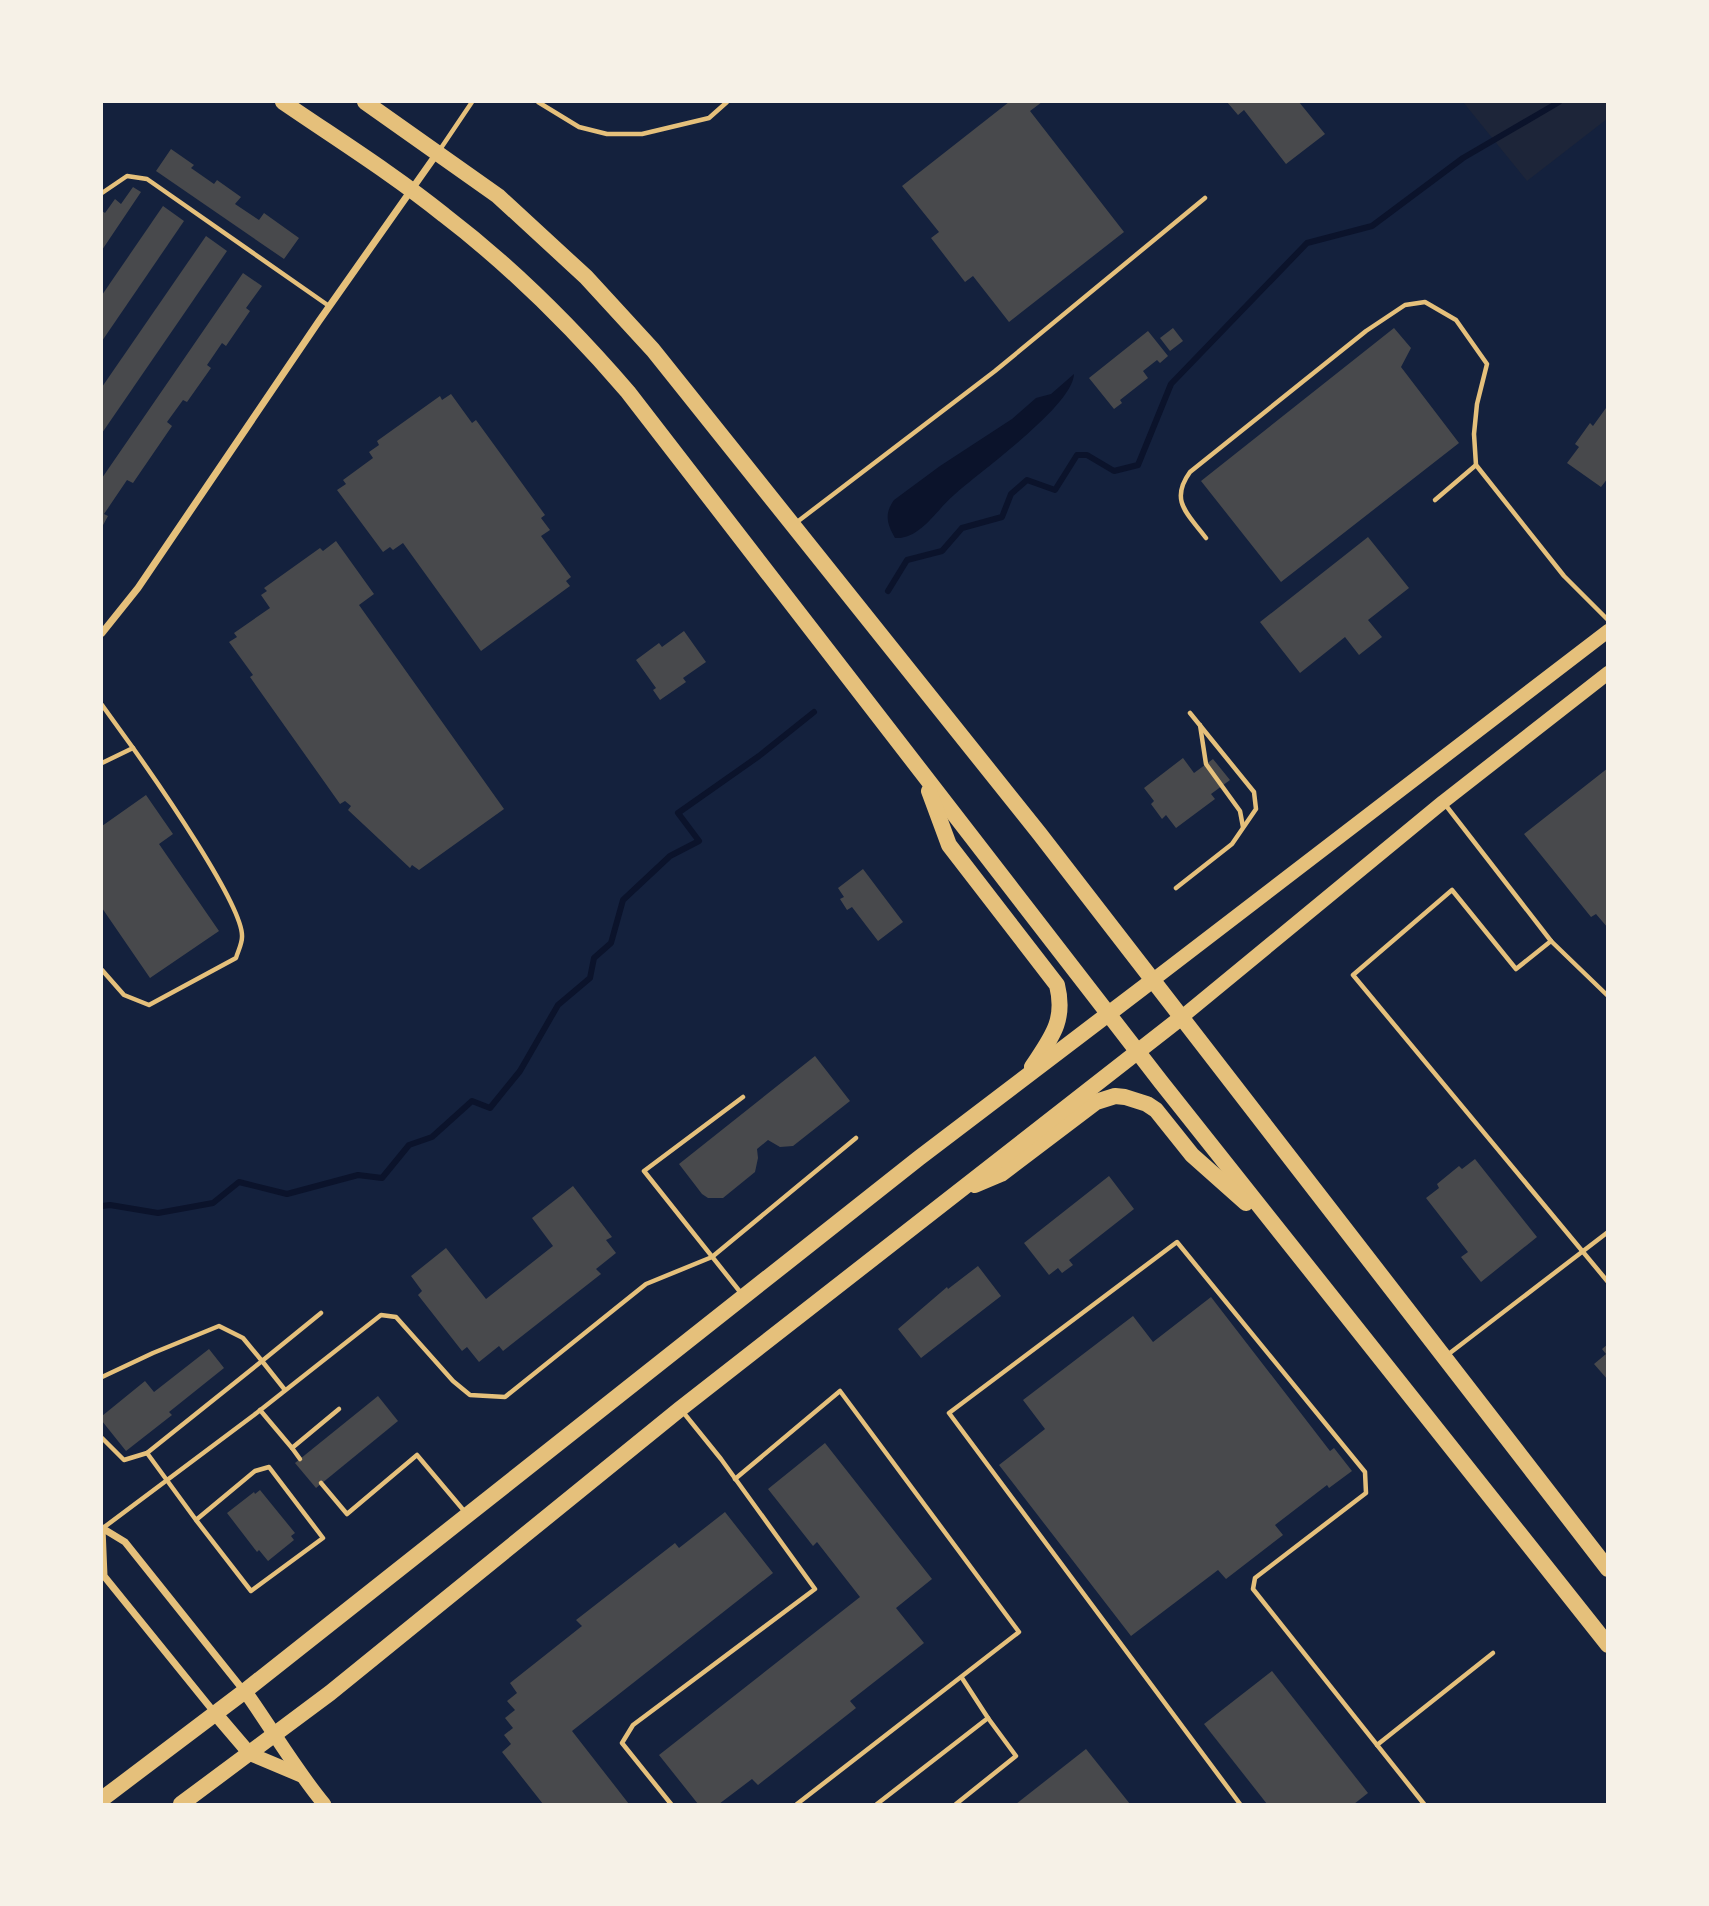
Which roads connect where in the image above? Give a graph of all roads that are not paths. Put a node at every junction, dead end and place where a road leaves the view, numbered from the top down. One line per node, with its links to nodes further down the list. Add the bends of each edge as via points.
1 (283, 102): 7 (main road)
2 (365, 102): 6 (main road)
3 (472, 102): 6 (lane)
4 (538, 102): 5 (lane, via 579,127 607,134 642,134 709,118)
5 (727, 102)
6 (438, 152): 7 (street); 13 (main road, via 508,205 602,294 675,376)
7 (411, 190): 10 (street); 24 (main road, via 519,278 620,382)
8 (102, 193): 10 (lane, via 127,176 148,179)
9 (1206, 198): 13 (lane, via 995,371)
10 (330, 307): 16 (street, via 138,587)
11 (1476, 466): 12 (lane); 14 (lane, via 1477,404 1487,364 1456,320 1424,302 1405,305 1190,472 1180,498); 15 (lane, via 1564,576)
12 (1435, 500)
13 (794, 525): 30 (main road)
14 (1206, 538)
15 (1608, 620)
16 (103, 628)
17 (1608, 631): 30 (main road)
18 (1608, 673): 25 (main road)
19 (102, 705): 22 (lane)
20 (1190, 713): 21 (lane)
21 (1200, 725): 26 (lane, via 1206,764 1240,811); 26 (lane, via 1254,792 1255,808)
22 (133, 748): 23 (lane); 29 (lane, via 234,907 242,935 236,958 149,1005 124,995)
23 (102, 763)
24 (921, 773): 32 (main road); 35 (main road, via 950,845 1057,985 1060,1005 1055,1031)
25 (1443, 803): 28 (lane); 33 (main road)
26 (1243, 828): 27 (lane, via 1233,844)
27 (1175, 888)
28 (1551, 941): 31 (lane); 41 (lane, via 1516,969 1452,890 1353,975)
29 (102, 970)
30 (1153, 980): 32 (main road); 33 (main road)
31 (1608, 996)
32 (1109, 1014): 34 (main road); 35 (main road)
33 (1182, 1017): 34 (main road); 46 (main road)
34 (1137, 1051): 38 (main road); 39 (main road)
35 (1026, 1076): 44 (main road)
36 (743, 1097): 42 (lane, via 644,1171)
37 (856, 1138): 42 (lane)
38 (957, 1192): 39 (main road, via 1001,1174 1096,1102 1125,1097 1156,1110 1192,1155); 51 (main road)
39 (1276, 1229): 64 (main road)
40 (1608, 1232): 41 (lane)
41 (1582, 1252): 43 (lane); 46 (lane)
42 (712, 1257): 44 (lane); 49 (lane, via 646,1284 505,1397 470,1395 396,1317 381,1315)
43 (1608, 1282)
44 (744, 1296): 60 (main road)
45 (321, 1313): 47 (lane)
46 (1445, 1356): 63 (main road)
47 (262, 1362): 48 (lane, via 243,1338 219,1326); 49 (lane); 55 (lane)
48 (102, 1377)
49 (285, 1390): 52 (lane)
50 (339, 1409): 54 (lane)
51 (680, 1409): 57 (lane); 70 (main road)
52 (260, 1410): 54 (lane); 58 (lane)
53 (102, 1438): 55 (lane, via 124,1460)
54 (292, 1448): 56 (lane)
55 (147, 1452): 58 (lane)
56 (300, 1459)
57 (735, 1479): 66 (lane, via 840,1391 1018,1632); 77 (lane, via 816,1589 633,1726 622,1743)
58 (166, 1480): 61 (lane); 62 (lane)
59 (321, 1483): 60 (lane, via 347,1514 417,1455)
60 (468, 1515): 67 (main road)
61 (196, 1520): 61 (lane, via 255,1471 269,1467 323,1538 251,1591)
62 (102, 1528): 67 (street, via 125,1542); 68 (street, via 104,1576)
63 (1608, 1569)
64 (1608, 1645)
65 (1493, 1653): 71 (lane)
66 (962, 1678): 69 (lane); 78 (lane)
67 (244, 1692): 68 (main road); 70 (main road)
68 (215, 1713): 72 (main road); 74 (main road)
69 (988, 1718): 79 (lane); 80 (lane, via 1016,1756)
70 (275, 1733): 72 (main road); 73 (main road)
71 (1377, 1745): 81 (lane, via 1253,1589 1255,1578 1366,1493 1365,1472 1177,1242 949,1413); 82 (lane)
72 (250, 1754): 73 (main road); 75 (main road)
73 (300, 1775): 76 (main road)
74 (102, 1799)
75 (181, 1804)
76 (324, 1804)
77 (671, 1804)
78 (797, 1804)
79 (877, 1804)
80 (956, 1804)
81 (1240, 1804)
82 (1424, 1804)

